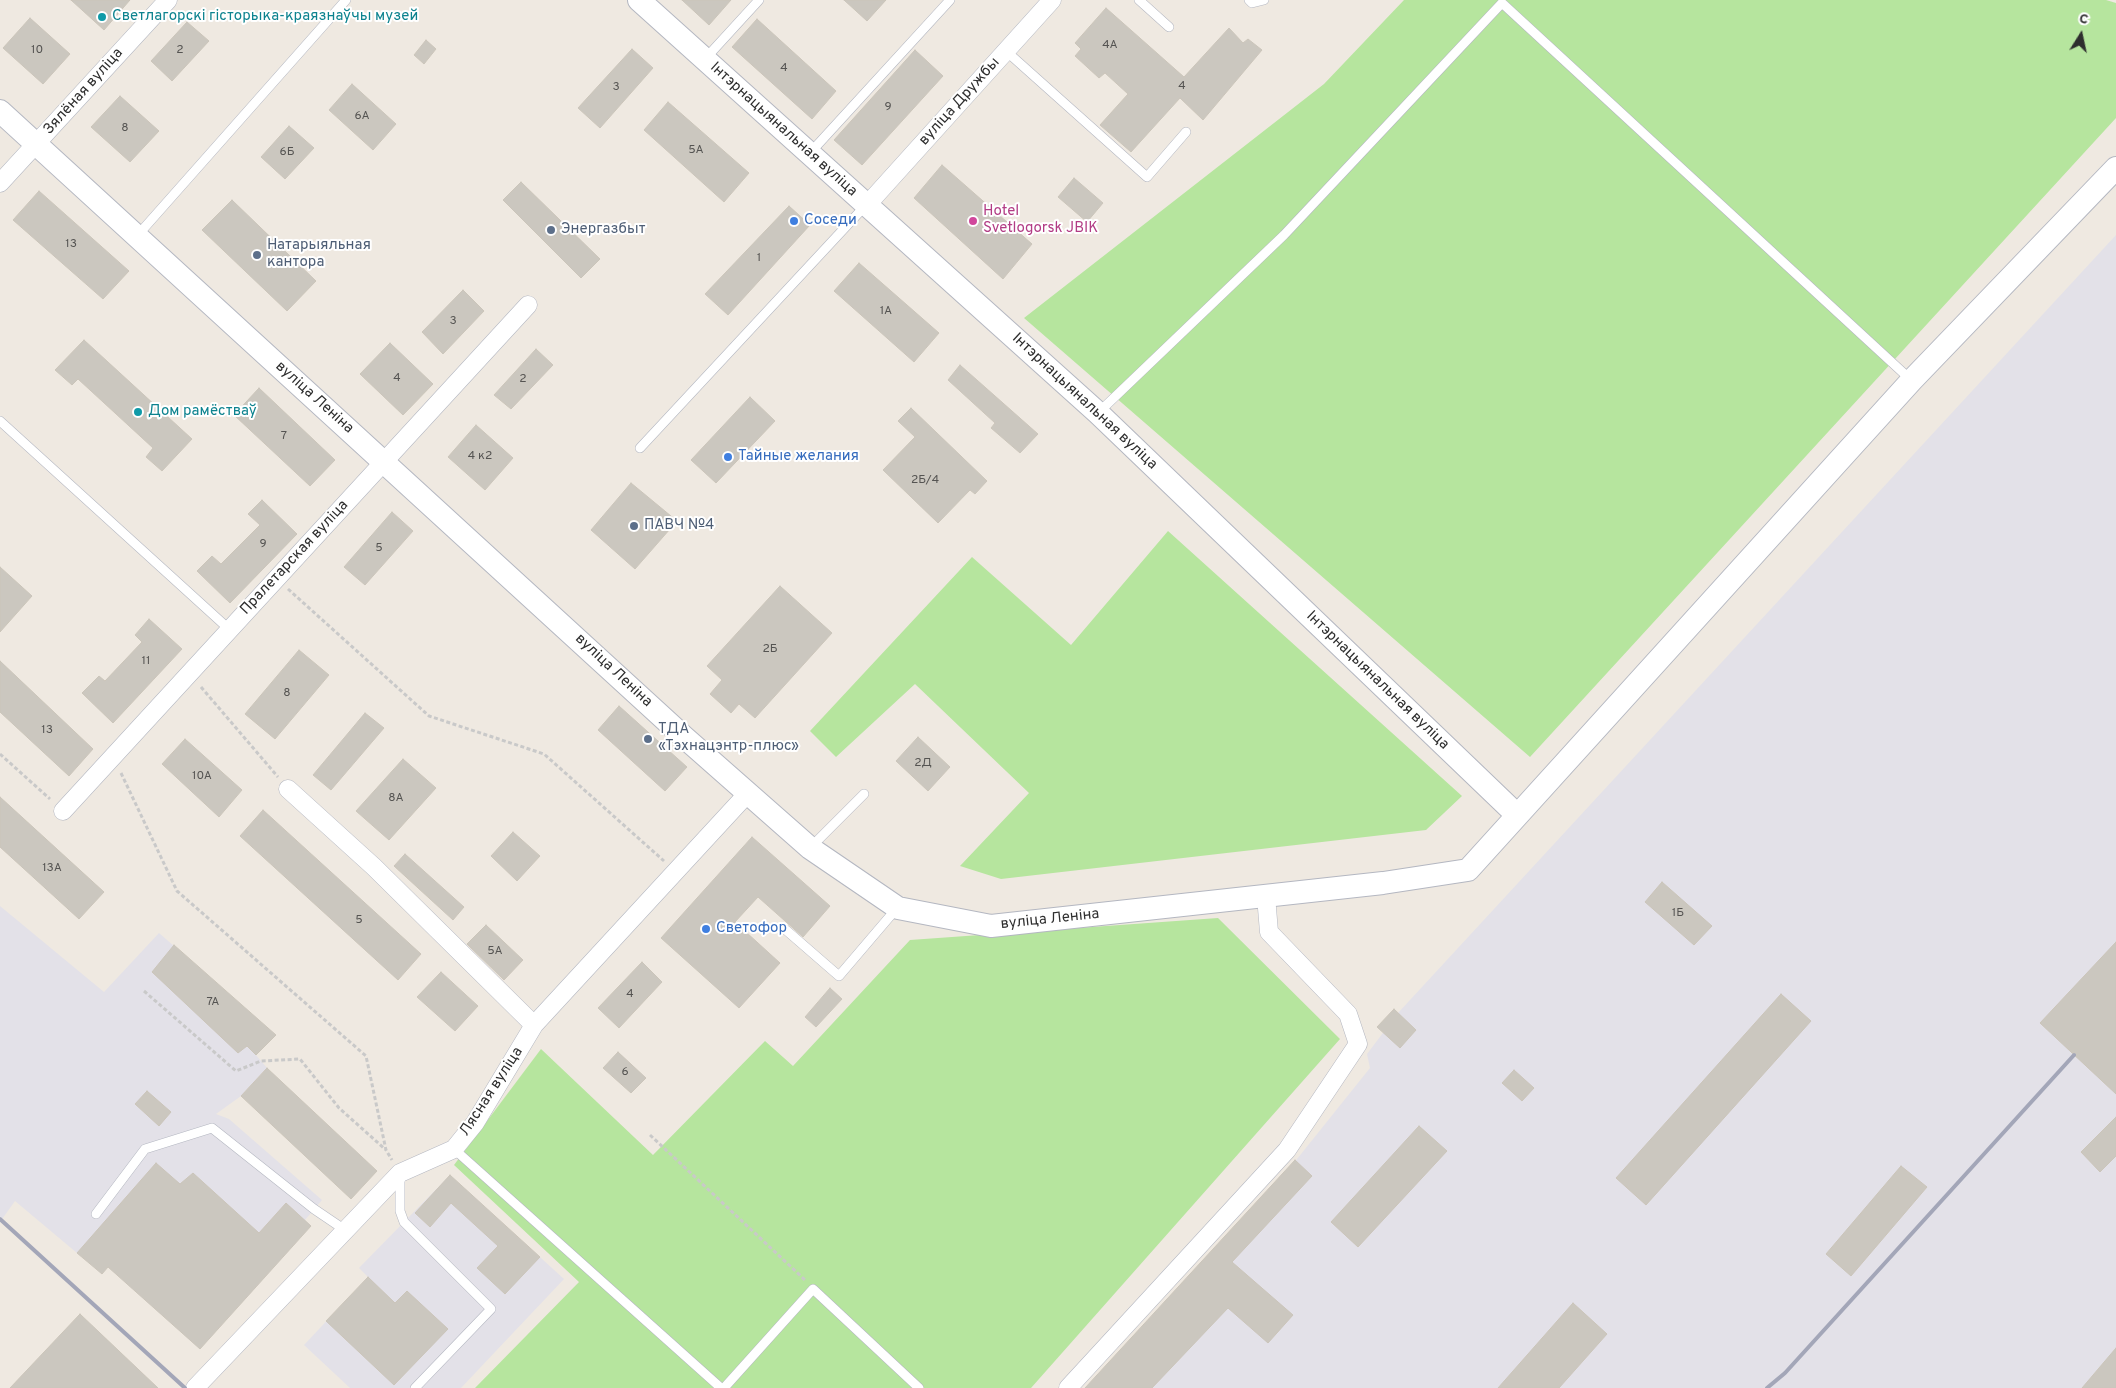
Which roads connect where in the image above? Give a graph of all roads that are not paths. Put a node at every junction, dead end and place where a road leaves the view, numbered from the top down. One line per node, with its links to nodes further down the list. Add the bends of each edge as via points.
1 (168, 0): 15 (street, Зялёная вуліца)
2 (346, 0): 20 (lane)
3 (639, 0): 12 (street, Інтэрнацыянальная вуліца)
4 (759, 0): 12 (lane)
5 (950, 0): 16 (lane)
6 (1052, 0): 11 (street, вуліца Дружбы)
7 (1139, 0): 10 (lane)
8 (1249, 0): 9 (lane, via 1252,3)
9 (1264, 0)
10 (1169, 27)
11 (1006, 51): 14 (lane, via 1146,176); 19 (street, вуліца Дружбы)
12 (704, 59): 16 (street, Інтэрнацыянальная вуліца)
13 (0, 111): 15 (street, вуліца Леніна)
14 (1186, 132)
15 (36, 144): 18 (street, Зялёная вуліца); 20 (street, вуліца Леніна)
16 (809, 154): 19 (street, Інтэрнацыянальная вуліца)
17 (2116, 168): 22 (street, вуліца Леніна)
18 (0, 183)
19 (866, 205): 23 (street, Інтэрнацыянальная вуліца); 25 (lane)
20 (137, 236): 26 (street, вуліца Леніна)
21 (528, 305): 26 (street, Пралетарская вуліца)
22 (1912, 380): 23 (lane, via 1502,3 1284,235); 32 (street, вуліца Леніна)
23 (1098, 413): 32 (street, Інтэрнацыянальная вуліца)
24 (0, 421): 27 (lane)
25 (640, 448)
26 (384, 461): 27 (street, Пралетарская вуліца); 29 (street, вуліца Леніна)
27 (230, 630): 31 (street, Пралетарская вуліца)
28 (288, 789): 37 (street, via 374,867)
29 (748, 793): 33 (street, вуліца Леніна); 37 (street, Лясная вуліца)
30 (864, 794): 33 (lane)
31 (64, 811)
32 (1517, 815): 34 (street, вуліца Леніна, via 1468,870)
33 (810, 848): 35 (street, вуліца Леніна)
34 (1266, 896): 35 (street, вуліца Леніна, via 991,926); 46 (street, via 1269,932 1348,1014 1358,1044 1288,1150)
35 (898, 908): 36 (lane, via 839,976)
36 (786, 930)
37 (534, 1025): 38 (street, Лясная вуліца, via 475,1123)
38 (454, 1149): 39 (street, Лясная вуліца); 44 (lane)
39 (400, 1173): 41 (street, Лясная вуліца); 43 (lane, via 400,1211 404,1222 491,1308)
40 (96, 1214): 41 (lane, via 145,1148 212,1128)
41 (345, 1230): 42 (street, Лясная вуліца)
42 (195, 1388)
43 (415, 1388)
44 (722, 1388): 45 (lane, via 814,1289)
45 (919, 1388)
46 (1068, 1388)

